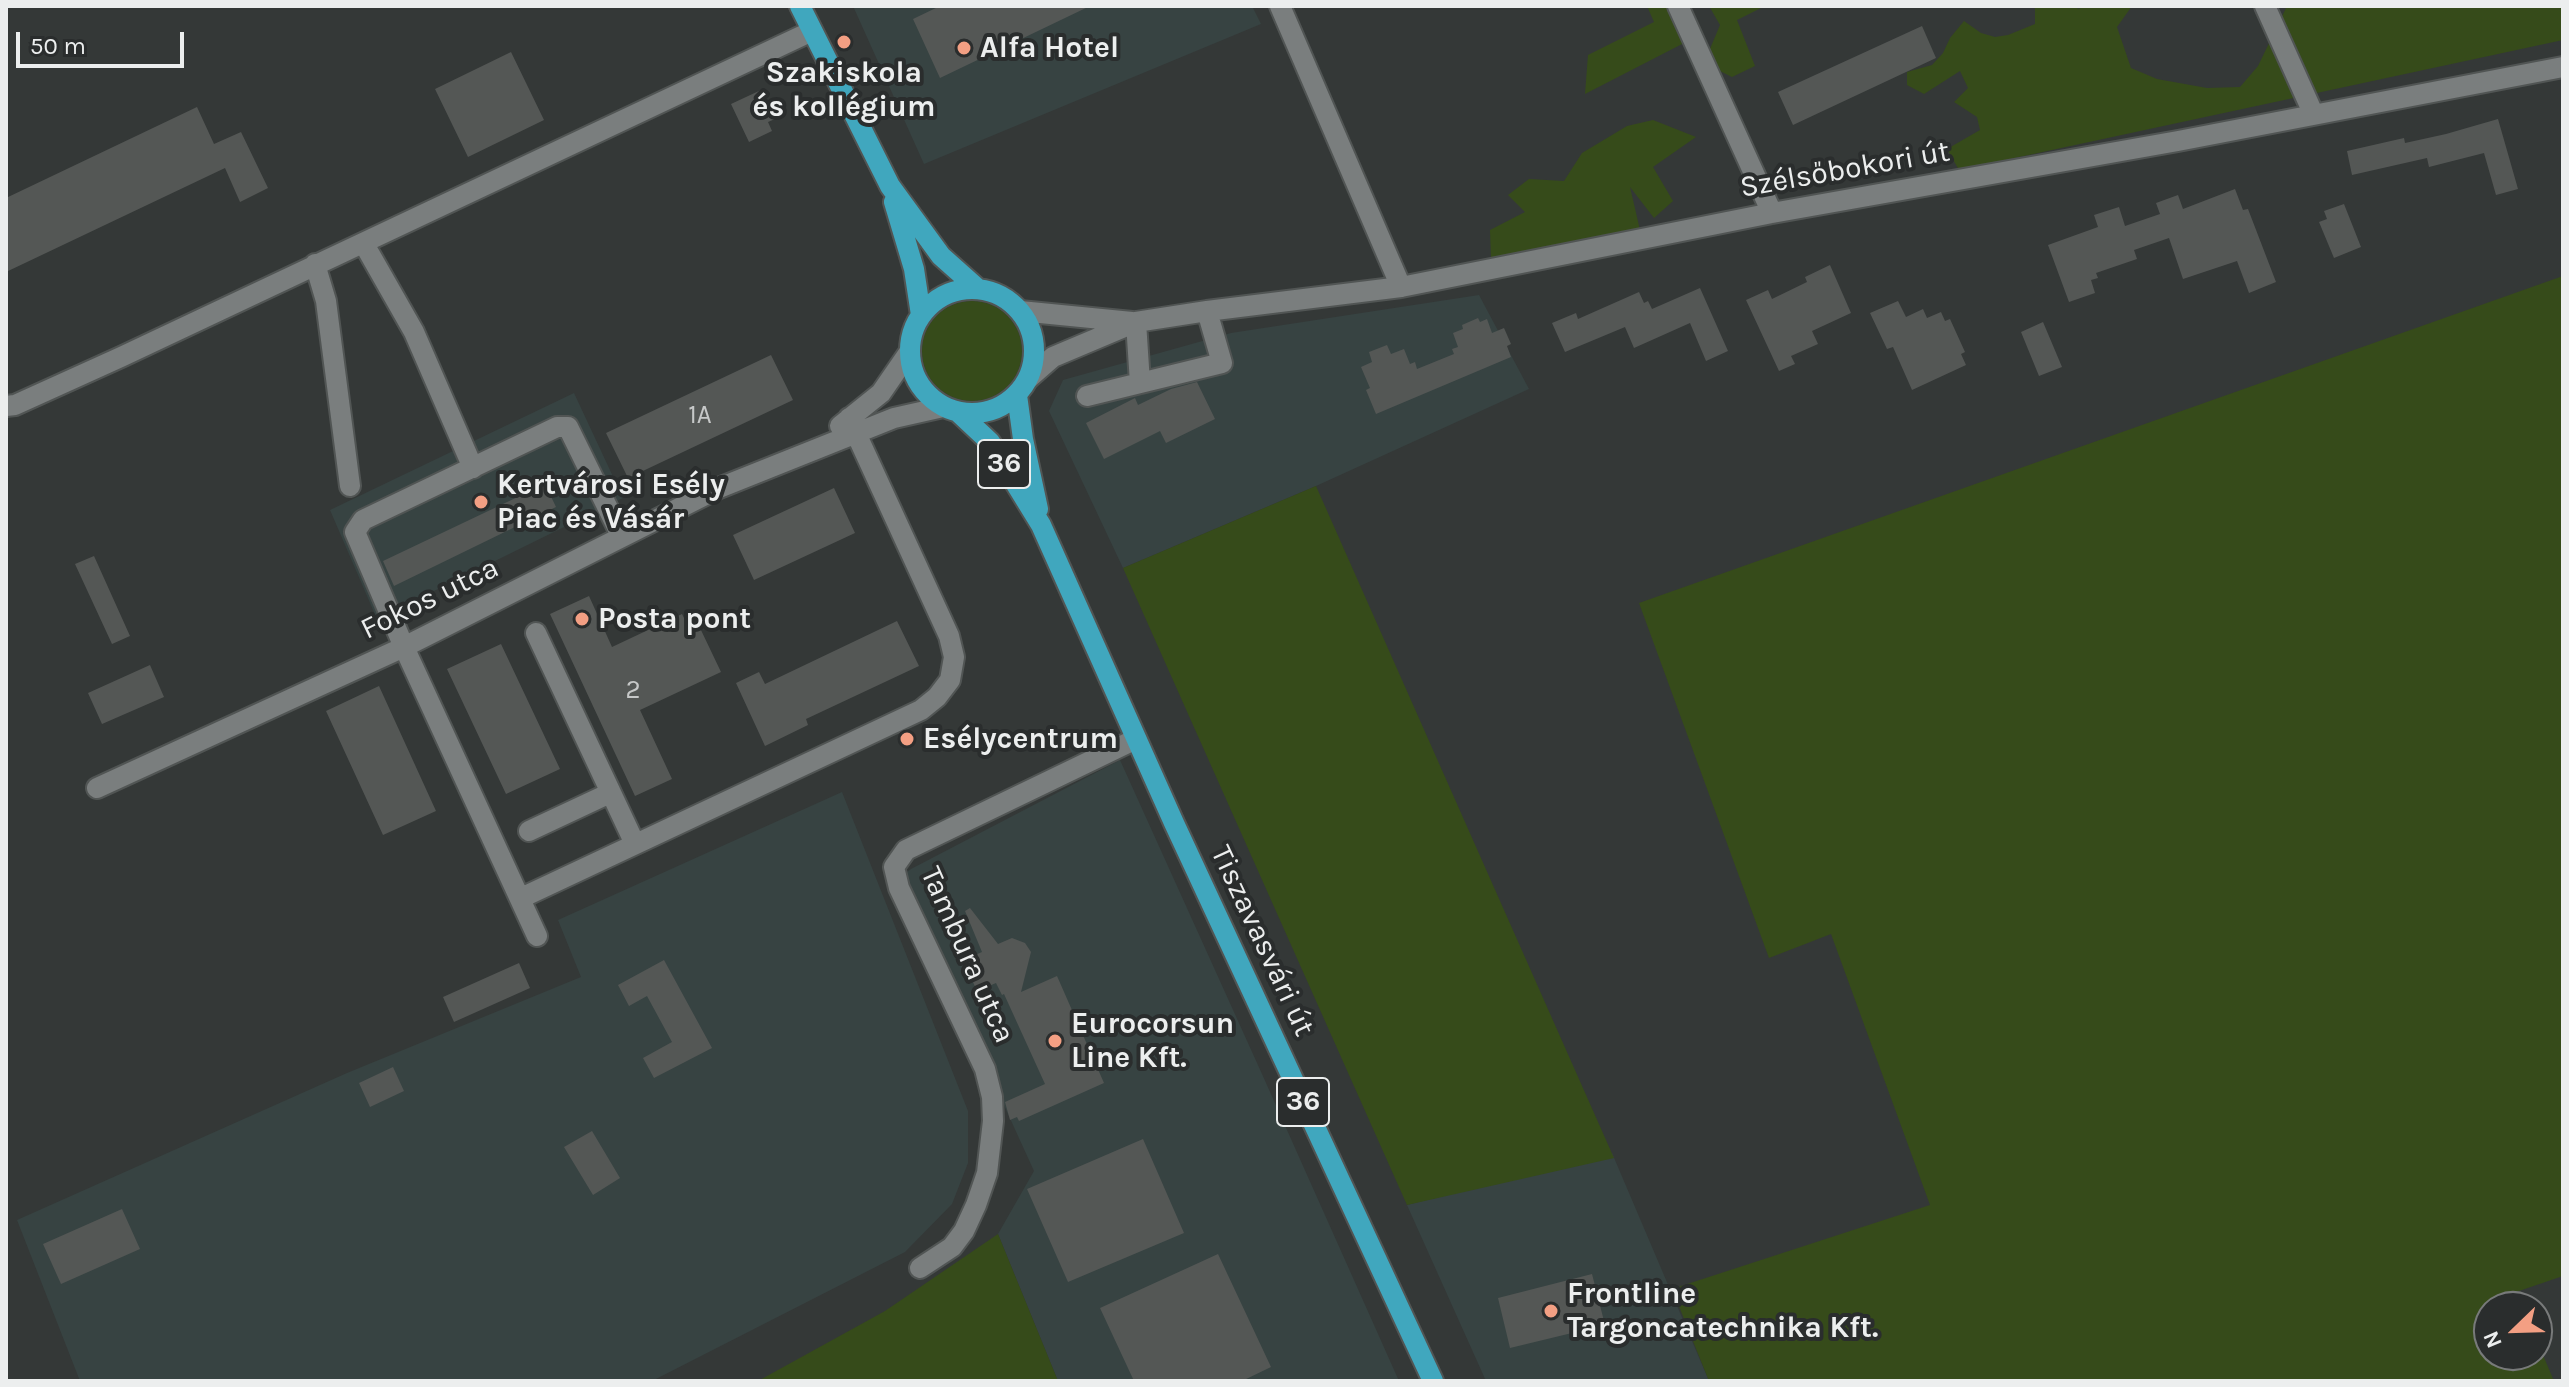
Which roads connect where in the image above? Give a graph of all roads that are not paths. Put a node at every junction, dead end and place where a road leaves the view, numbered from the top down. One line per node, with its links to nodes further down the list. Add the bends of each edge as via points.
1 (800, 6): 5 (main road)
2 (1280, 6): 12 (street)
3 (1678, 6): 9 (street)
4 (2265, 6): 7 (street)
5 (812, 31): 8 (main road); 10 (street)
6 (2563, 67): 7 (street, Szélsőbokori út)
7 (2313, 113): 9 (street, Szélsőbokori út)
8 (890, 186): 13 (main road, via 941,256); 16 (main road)
9 (1772, 213): 12 (street, Szélsőbokori út)
10 (364, 244): 11 (street); 26 (street, via 414,332)
11 (315, 264): 23 (street); 27 (street, via 326,301)
12 (1401, 287): 15 (street, Szélsőbokori út)
13 (978, 289): 14 (main road, via 1001,296); 16 (main road, via 941,297)
14 (1020, 311): 17 (street); 19 (main road, via 1035,350)
15 (1207, 311): 17 (street, Szélsőbokori út); 20 (street, via 1222,363)
16 (921, 315): 18 (main road)
17 (1136, 322): 19 (street, via 1063,352); 20 (street)
18 (910, 351): 24 (main road, 36, via 918,383); 25 (street)
19 (1029, 378): 21 (main road, 36)
20 (1140, 383): 22 (street)
21 (1017, 395): 24 (main road, 36, via 995,410); 28 (main road, 36)
22 (1087, 396)
23 (6, 406)
24 (950, 410): 25 (street, Fokos utca, via 924,410 878,425); 28 (main road, 36, via 990,442)
25 (853, 426): 29 (street, Fokos utca); 36 (street, via 949,636 954,657 950,680 921,710)
26 (473, 468): 29 (street, via 557,427 568,427); 31 (street, via 363,520 355,532)
27 (350, 486)
28 (1041, 525): 32 (main road, Tiszavasvári út / 36)
29 (622, 537): 31 (street, Fokos utca)
30 (536, 633): 34 (street)
31 (404, 647): 33 (street, Fokos utca); 37 (street)
32 (1136, 739): 39 (street, Tambura utca, via 906,850 894,867 899,888 985,1069 992,1097 987,1173 976,1205 952,1247); 40 (main road, Tiszavasvári út / 36)
33 (97, 788)
34 (610, 793): 35 (street); 36 (street)
35 (529, 831)
36 (635, 844): 37 (street)
37 (521, 898): 38 (street)
38 (537, 936)
39 (920, 1268)
40 (1433, 1381)

